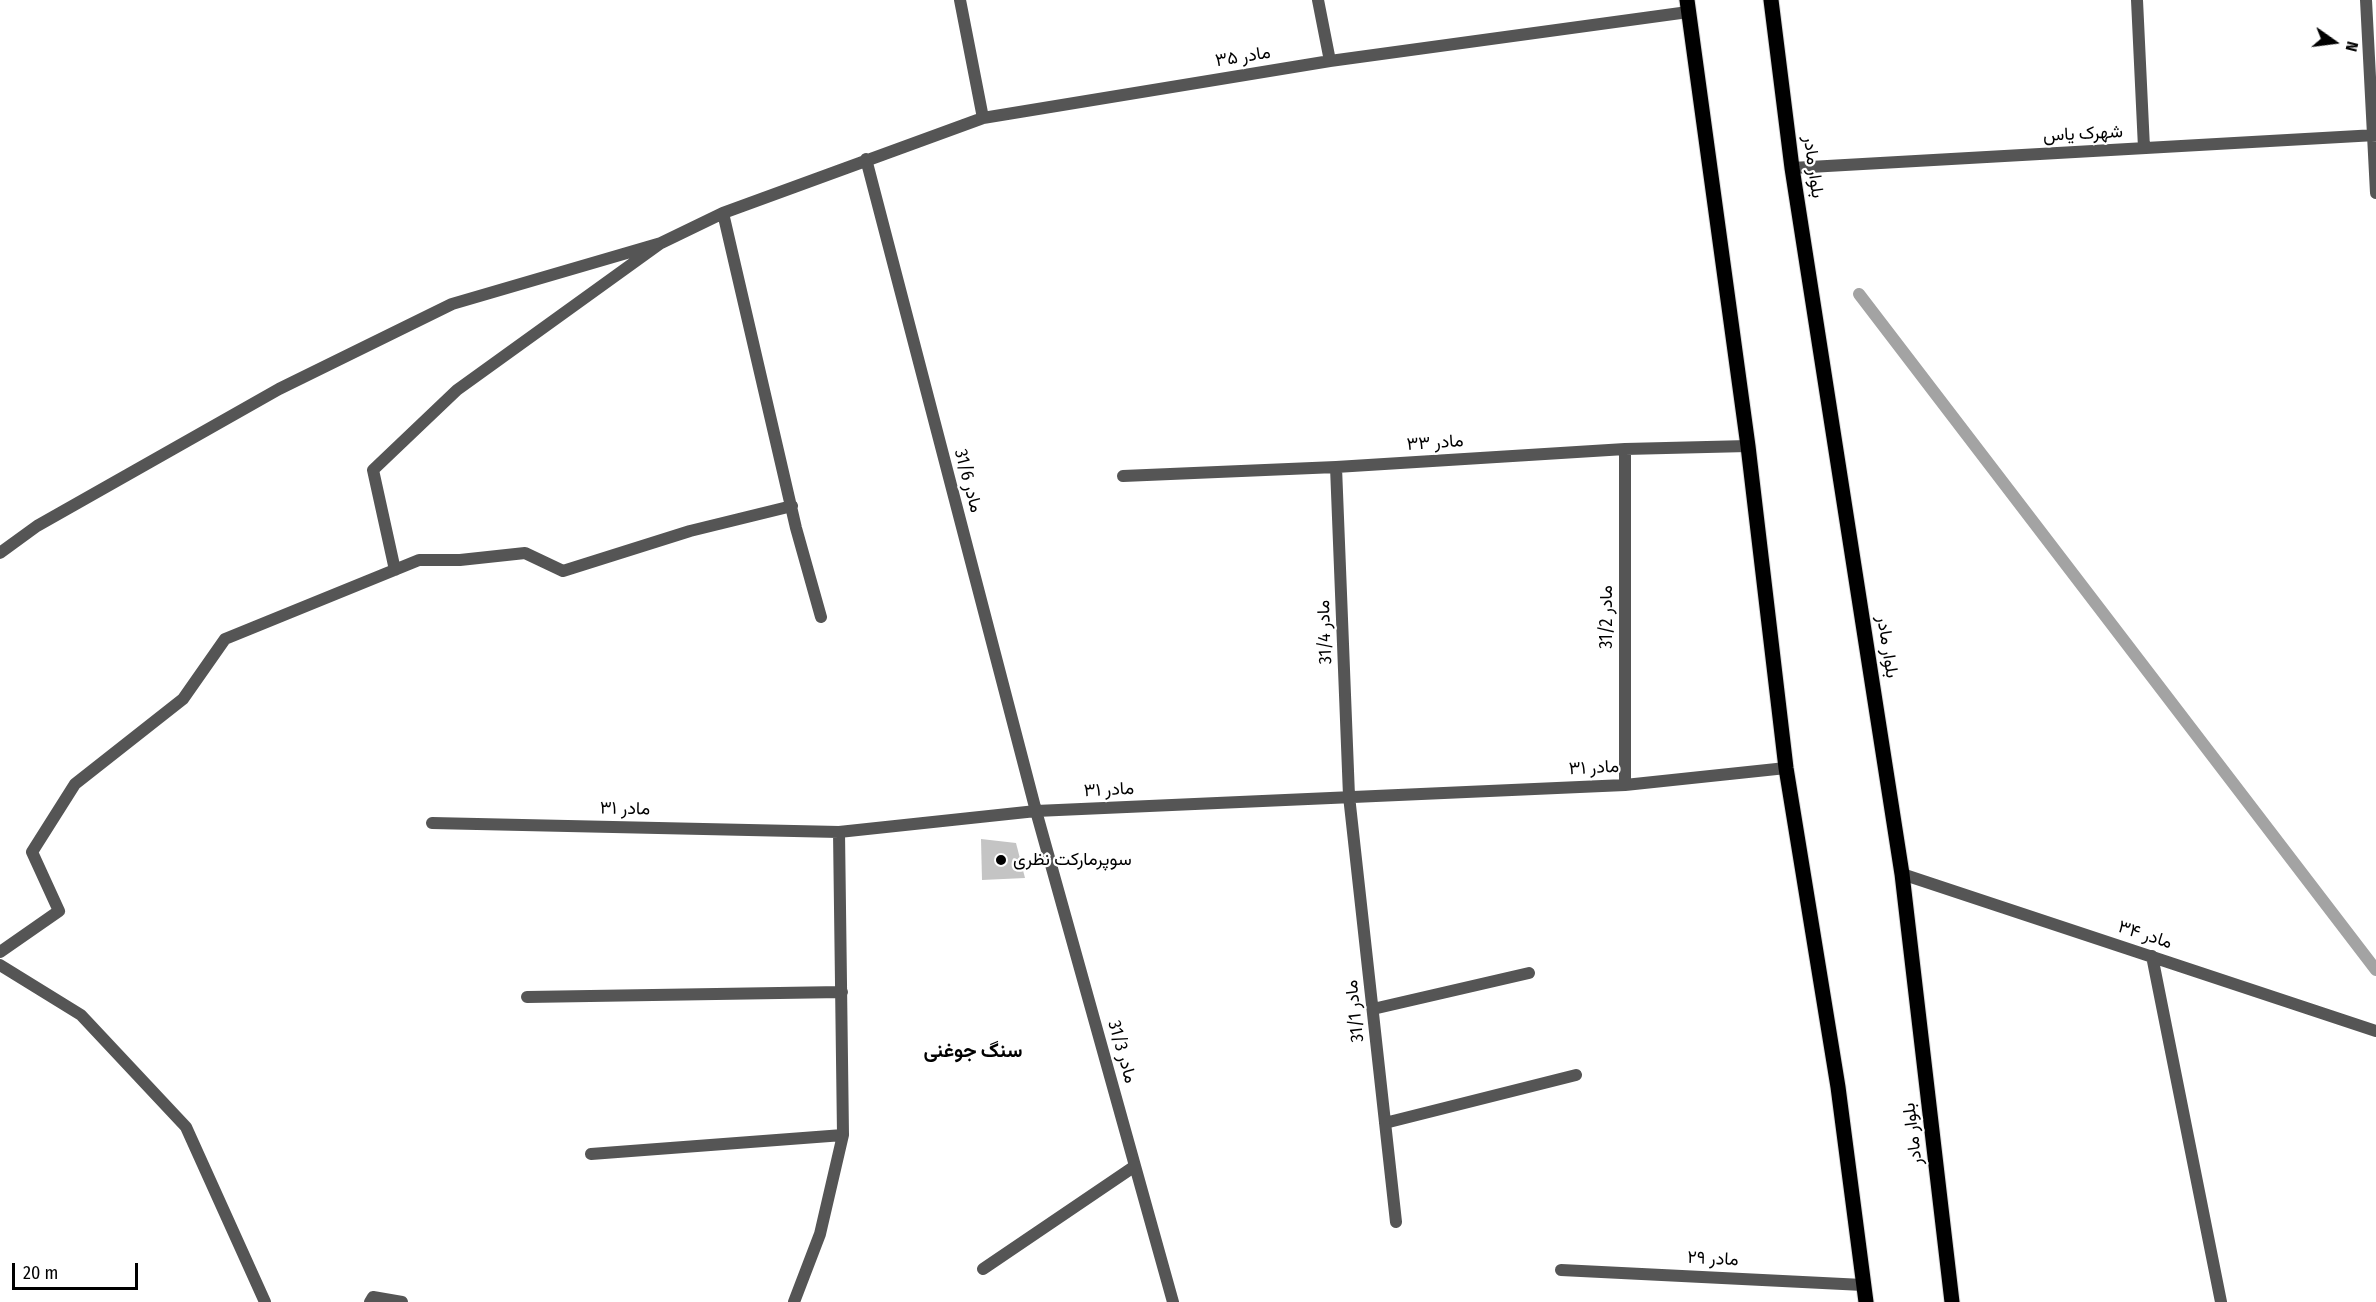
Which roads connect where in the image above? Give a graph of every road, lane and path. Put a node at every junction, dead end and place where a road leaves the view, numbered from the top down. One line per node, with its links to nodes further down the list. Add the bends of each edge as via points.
1 (960, 0): 8 (street)
2 (1318, 0): 7 (street)
3 (1771, 0): 12 (main road, بلوار مادر)
4 (2137, 0): 10 (street)
5 (2366, 0): 9 (street)
6 (1687, 6): 7 (street, مادر ۳۵); 16 (main road)
7 (1330, 62): 8 (street, مادر ۳۵)
8 (983, 118): 11 (street, مادر ۳۵)
9 (2374, 135): 10 (street, شهرک یاس); 13 (street)
10 (2144, 148): 12 (street, شهرک یاس)
11 (866, 159): 14 (street, مادر ۳۵); 27 (street, مادر 31/6)
12 (1792, 168): 30 (main road, بلوار مادر)
13 (2376, 193)
14 (723, 213): 15 (street, مادر ۳۵); 20 (street)
15 (661, 243): 21 (street, via 452,304 279,389 37,526); 22 (street, via 457,390 373,470)
16 (1748, 446): 17 (street, مادر ۳۳); 24 (main road)
17 (1625, 449): 18 (street, مادر ۳۳); 25 (street, مادر 31/2)
18 (1336, 467): 19 (street, مادر ۳۳); 26 (street, مادر 31/4)
19 (1123, 476)
20 (792, 506): 22 (street, via 690,531 563,571 525,553 419,560); 23 (street)
21 (0, 553)
22 (395, 570): 31 (street, via 225,639 183,699 75,784 32,852 58,911)
23 (821, 617)
24 (1786, 768): 25 (street, مادر ۳۱); 47 (main road, via 1838,1087)
25 (1625, 785): 26 (street, مادر ۳۱)
26 (1349, 796): 27 (street, مادر ۳۱); 37 (street, مادر 31/1)
27 (1036, 811): 29 (street, مادر ۳۱); 43 (street, مادر 31/3)
28 (432, 824): 29 (street, مادر ۳۱)
29 (839, 832): 35 (street)
30 (1902, 874): 32 (street, مادر ۳۴); 54 (main road, بلوار مادر)
31 (0, 952)
32 (2152, 956): 38 (street, مادر ۳۴); 55 (street)
33 (0, 964): 48 (street, via 81,1015 186,1127)
34 (1529, 973): 37 (street)
35 (842, 992): 36 (street); 41 (street)
36 (527, 997)
37 (1373, 1009): 40 (street, مادر 31/1)
38 (2376, 1031)
39 (1576, 1075): 40 (street)
40 (1385, 1123): 44 (street, مادر 31/1)
41 (843, 1135): 42 (street); 51 (street, via 820,1234)
42 (591, 1154)
43 (1135, 1166): 45 (street); 52 (street, مادر 31/3)
44 (1396, 1222)
45 (983, 1269)
46 (1561, 1270): 47 (street, مادر ۲۹)
47 (1863, 1285): 53 (main road)
48 (265, 1302)
49 (370, 1302): 50 (street, via 373,1297)
50 (402, 1302)
51 (794, 1302)
52 (1173, 1302)
53 (1866, 1302)
54 (1952, 1302)
55 (2221, 1302)

